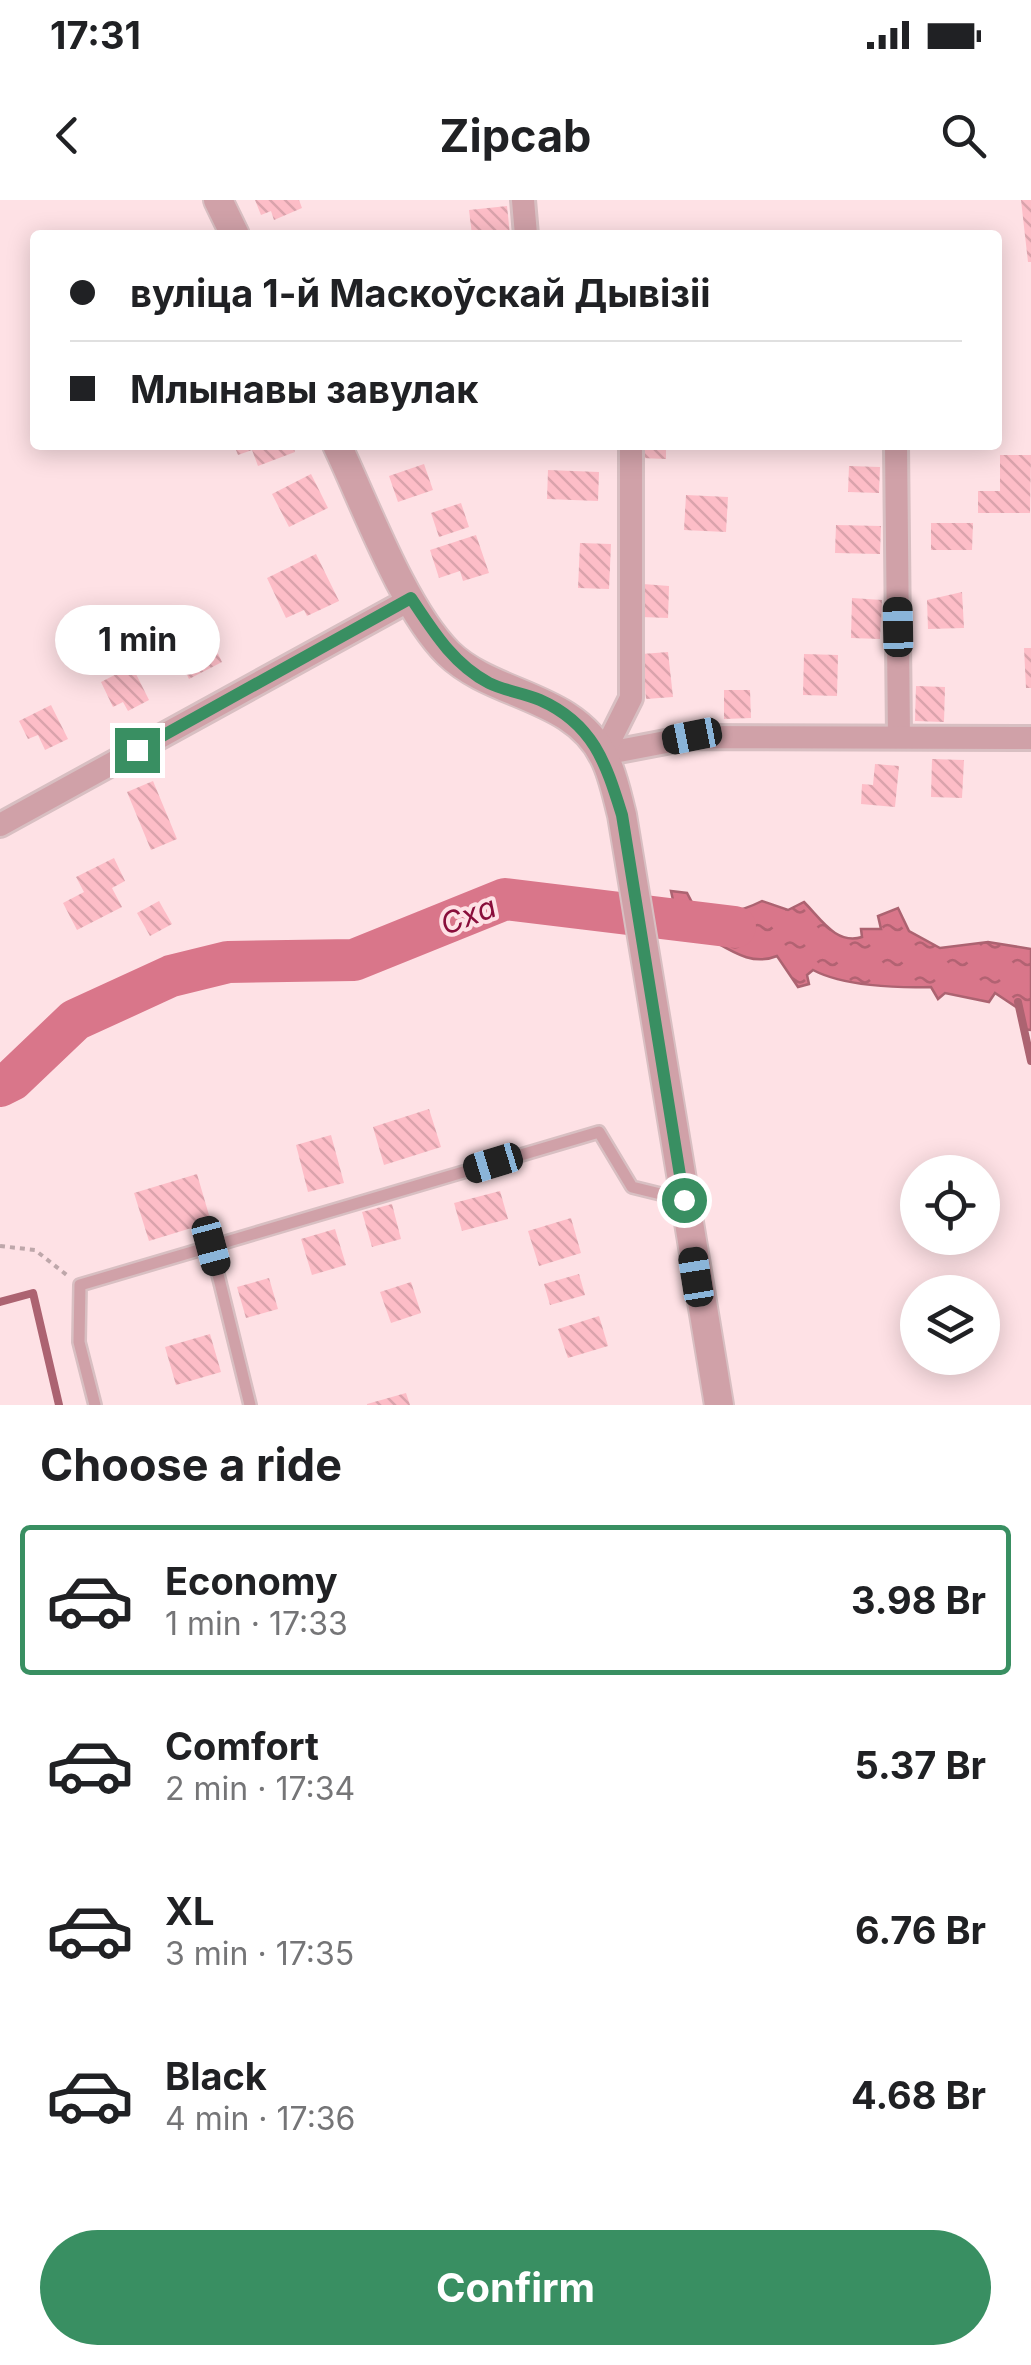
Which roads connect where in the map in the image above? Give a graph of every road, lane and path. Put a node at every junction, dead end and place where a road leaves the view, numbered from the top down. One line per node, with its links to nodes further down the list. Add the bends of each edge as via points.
1 (218, 200): 3 (street)
2 (523, 200): 4 (street)
3 (233, 230)
4 (526, 230)
5 (339, 450): 8 (street)
6 (631, 450): 11 (street, via 631,698)
7 (896, 450): 9 (street)
8 (411, 598): 11 (street, via 448,652 488,683 542,701); 12 (street)
9 (899, 736): 10 (street); 11 (street, via 692,736)
10 (1031, 738)
11 (603, 754): 13 (street, via 622,815)
12 (0, 826)
13 (684, 1200): 15 (lane, via 632,1186 599,1132); 19 (street)
14 (0, 1246): 16 (path, via 35,1250)
15 (211, 1246): 16 (lane); 18 (lane)
16 (80, 1285): 17 (lane, via 79,1342)
17 (96, 1405)
18 (250, 1405)
19 (719, 1405)

